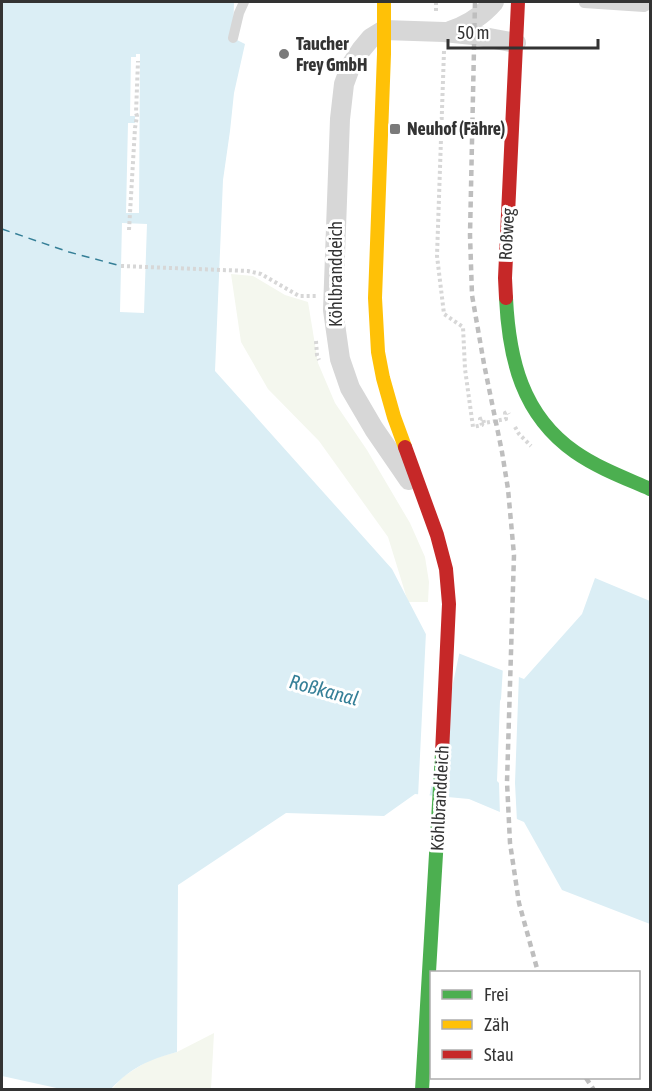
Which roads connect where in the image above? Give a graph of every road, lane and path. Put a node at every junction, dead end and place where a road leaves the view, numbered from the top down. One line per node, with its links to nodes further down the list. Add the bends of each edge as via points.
1 (244, 2): 9 (lane)
2 (384, 2): 7 (street, Köhlbranddeich)
3 (494, 2): 8 (street, via 474,21)
4 (518, 2): 10 (street, Roßweg)
5 (584, 3): 6 (lane, via 644,7)
6 (651, 4)
7 (384, 30): 8 (street); 14 (street, Köhlbranddeich, via 361,50 344,84); 17 (street, Köhlbranddeich, via 375,327 383,378)
8 (444, 32): 10 (street); 15 (path, via 437,256)
9 (233, 38)
10 (516, 43): 16 (street, Roßweg, via 505,278 506,315 515,370 528,399 558,439 579,455)
11 (138, 61): 12 (path)
12 (129, 230)
13 (121, 266): 14 (path, via 248,271 261,274 299,296)
14 (333, 297): 17 (street, Köhlbranddeich, via 340,359 350,388)
15 (444, 314)
16 (651, 489)
17 (429, 509): 18 (street, Köhlbranddeich, via 446,569 449,604)
18 (422, 1089)

